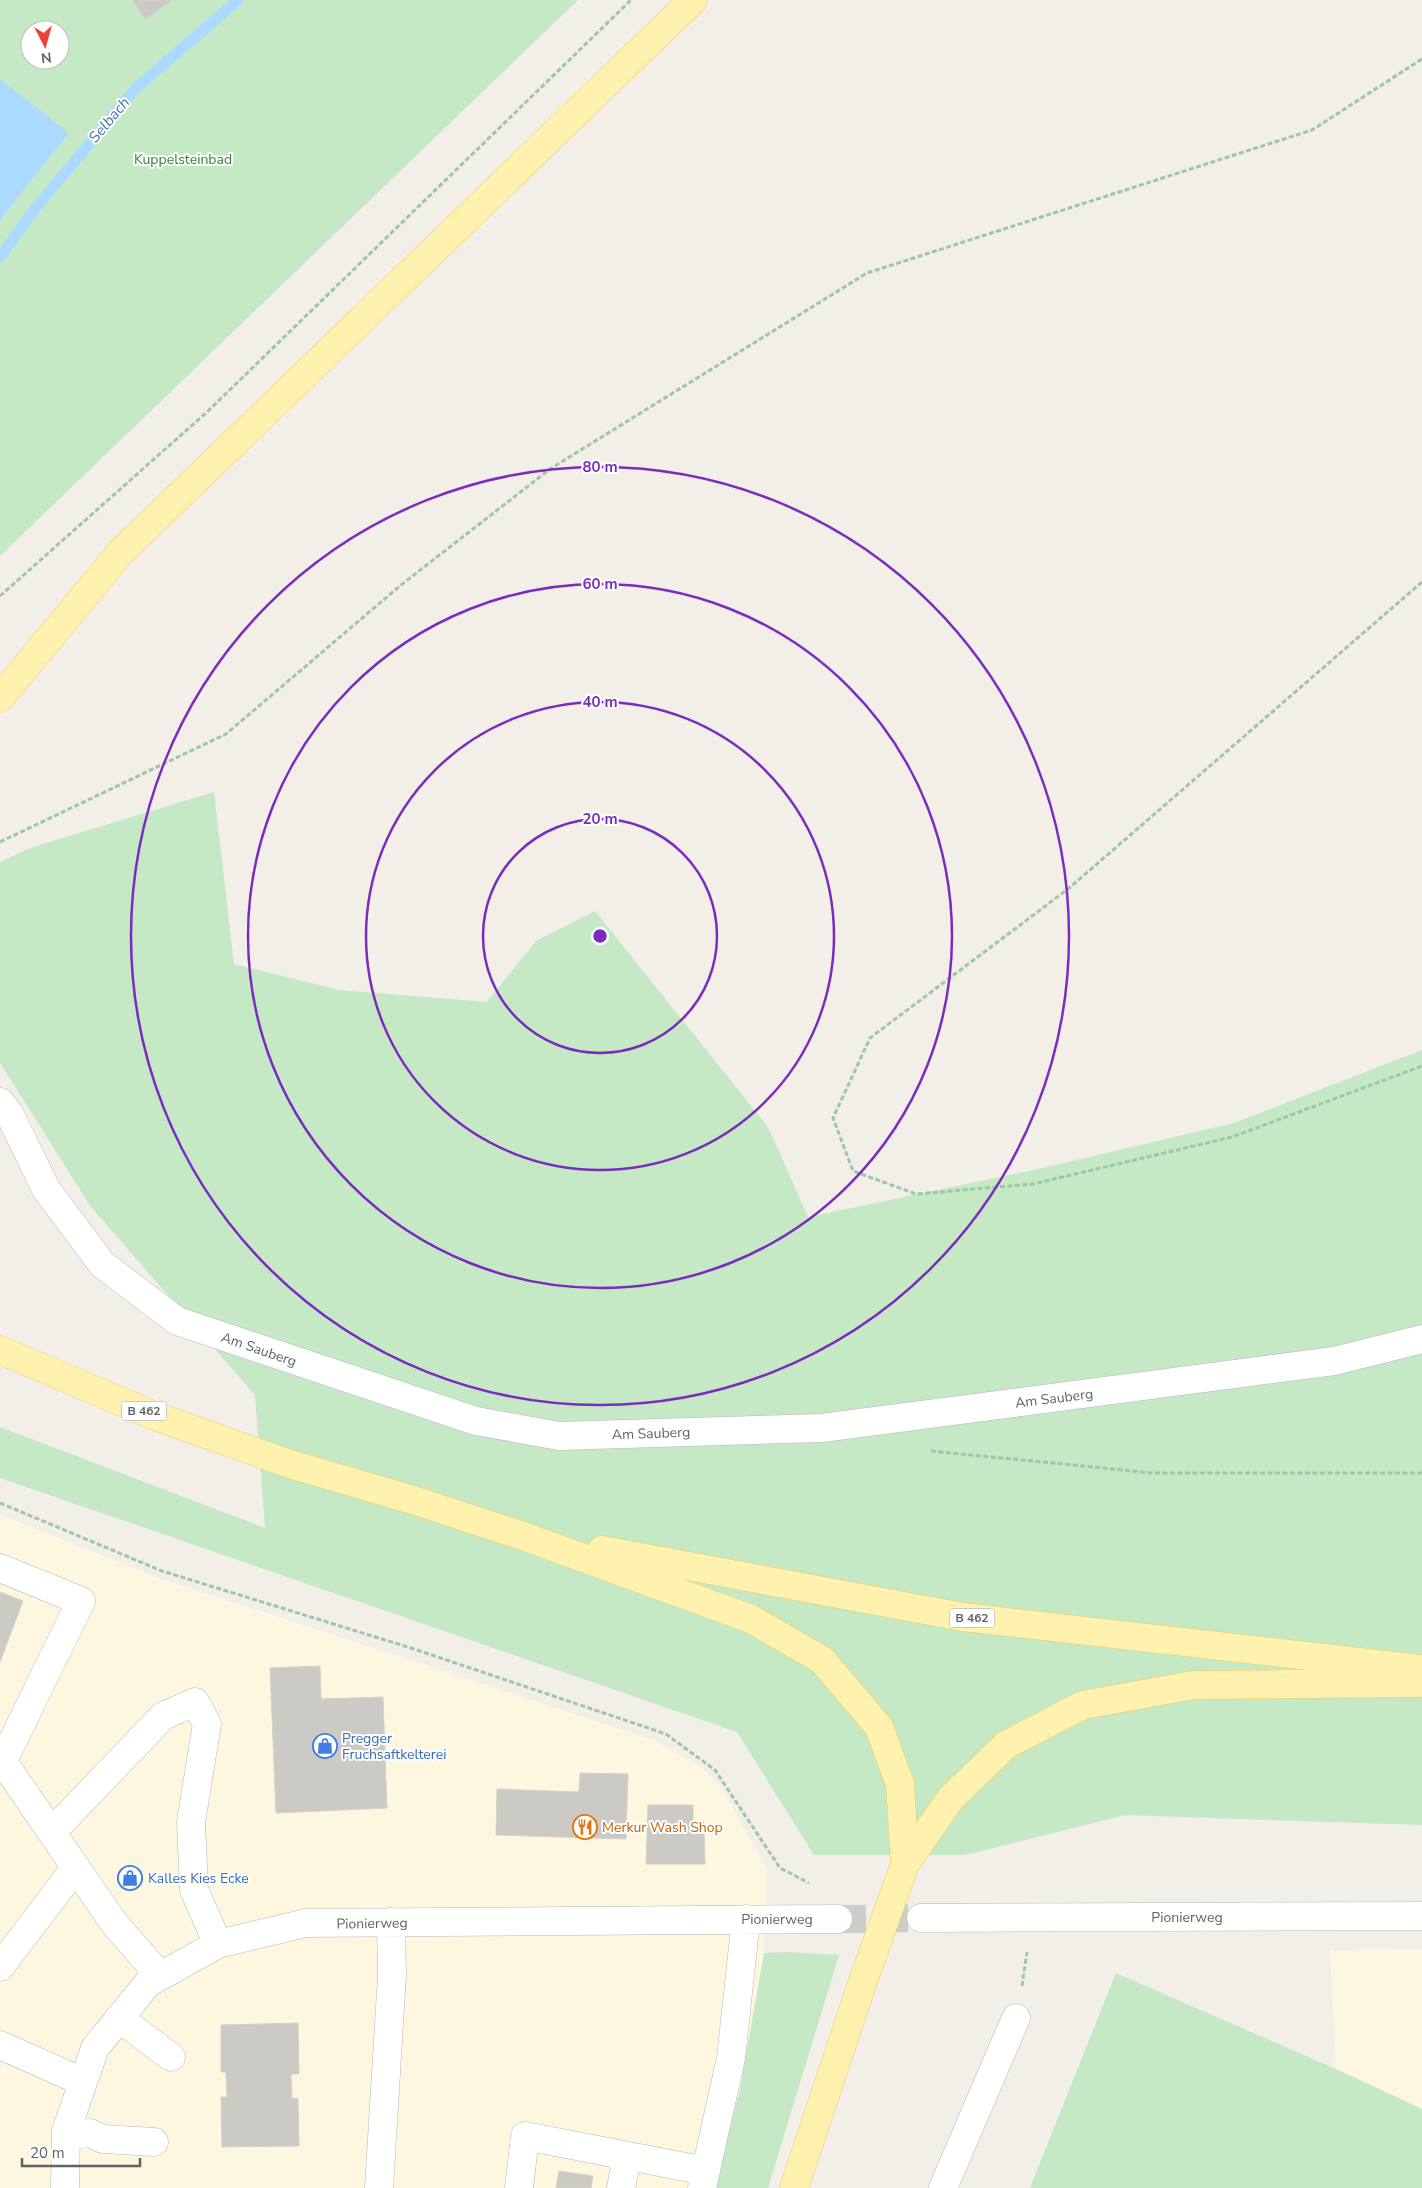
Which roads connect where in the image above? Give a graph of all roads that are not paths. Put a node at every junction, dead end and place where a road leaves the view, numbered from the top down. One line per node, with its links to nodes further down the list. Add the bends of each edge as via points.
1 (693, 0): 2 (main road, via 120,553)
2 (0, 698)
3 (0, 1102): 4 (street, Am Sauberg, via 9,1113 46,1189 102,1264 177,1321 476,1421 559,1436 822,1428 1334,1361)
4 (1422, 1339)
5 (0, 1350): 6 (main road, B 462, via 155,1416 290,1464)
6 (526, 1537): 8 (main road, B 462, via 963,1617); 12 (main road, via 751,1619 822,1660 879,1727 900,1784)
7 (0, 1568): 10 (street, via 81,1601)
8 (1422, 1669)
9 (1422, 1683): 12 (main road, via 1193,1685 1084,1705 1006,1745 951,1798)
10 (0, 1765): 11 (street, via 8,1769)
11 (52, 1832): 13 (street); 19 (street, via 163,1716 195,1702 207,1724 191,1822 194,1890)
12 (905, 1864): 35 (main road, bridge)
13 (76, 1867): 20 (street); 21 (street, via 114,1923)
14 (1422, 1916): 15 (street, Pionierweg)
15 (922, 1918)
16 (746, 1919): 17 (street, Pionierweg); 18 (street, Pionierweg); 30 (street, via 731,2058)
17 (838, 1919)
18 (391, 1922): 19 (street, Pionierweg, via 306,1923); 32 (street, via 392,1975)
19 (218, 1944): 21 (street, Pionierweg)
20 (0, 1967)
21 (160, 1976): 22 (street, Pionierweg, via 148,1983)
22 (119, 2018): 25 (street); 26 (street, Pionierweg, via 95,2048)
23 (1016, 2018): 36 (street)
24 (0, 2045): 26 (street)
25 (171, 2057)
26 (83, 2082): 27 (street, Pionierweg)
27 (66, 2131): 28 (street, via 90,2133 102,2139); 31 (street, Pionierweg)
28 (154, 2142)
29 (627, 2156): 30 (street); 33 (street, via 525,2136); 34 (street)
30 (704, 2179)
31 (65, 2188)
32 (379, 2188)
33 (519, 2188)
34 (621, 2188)
35 (794, 2188)
36 (943, 2188)

